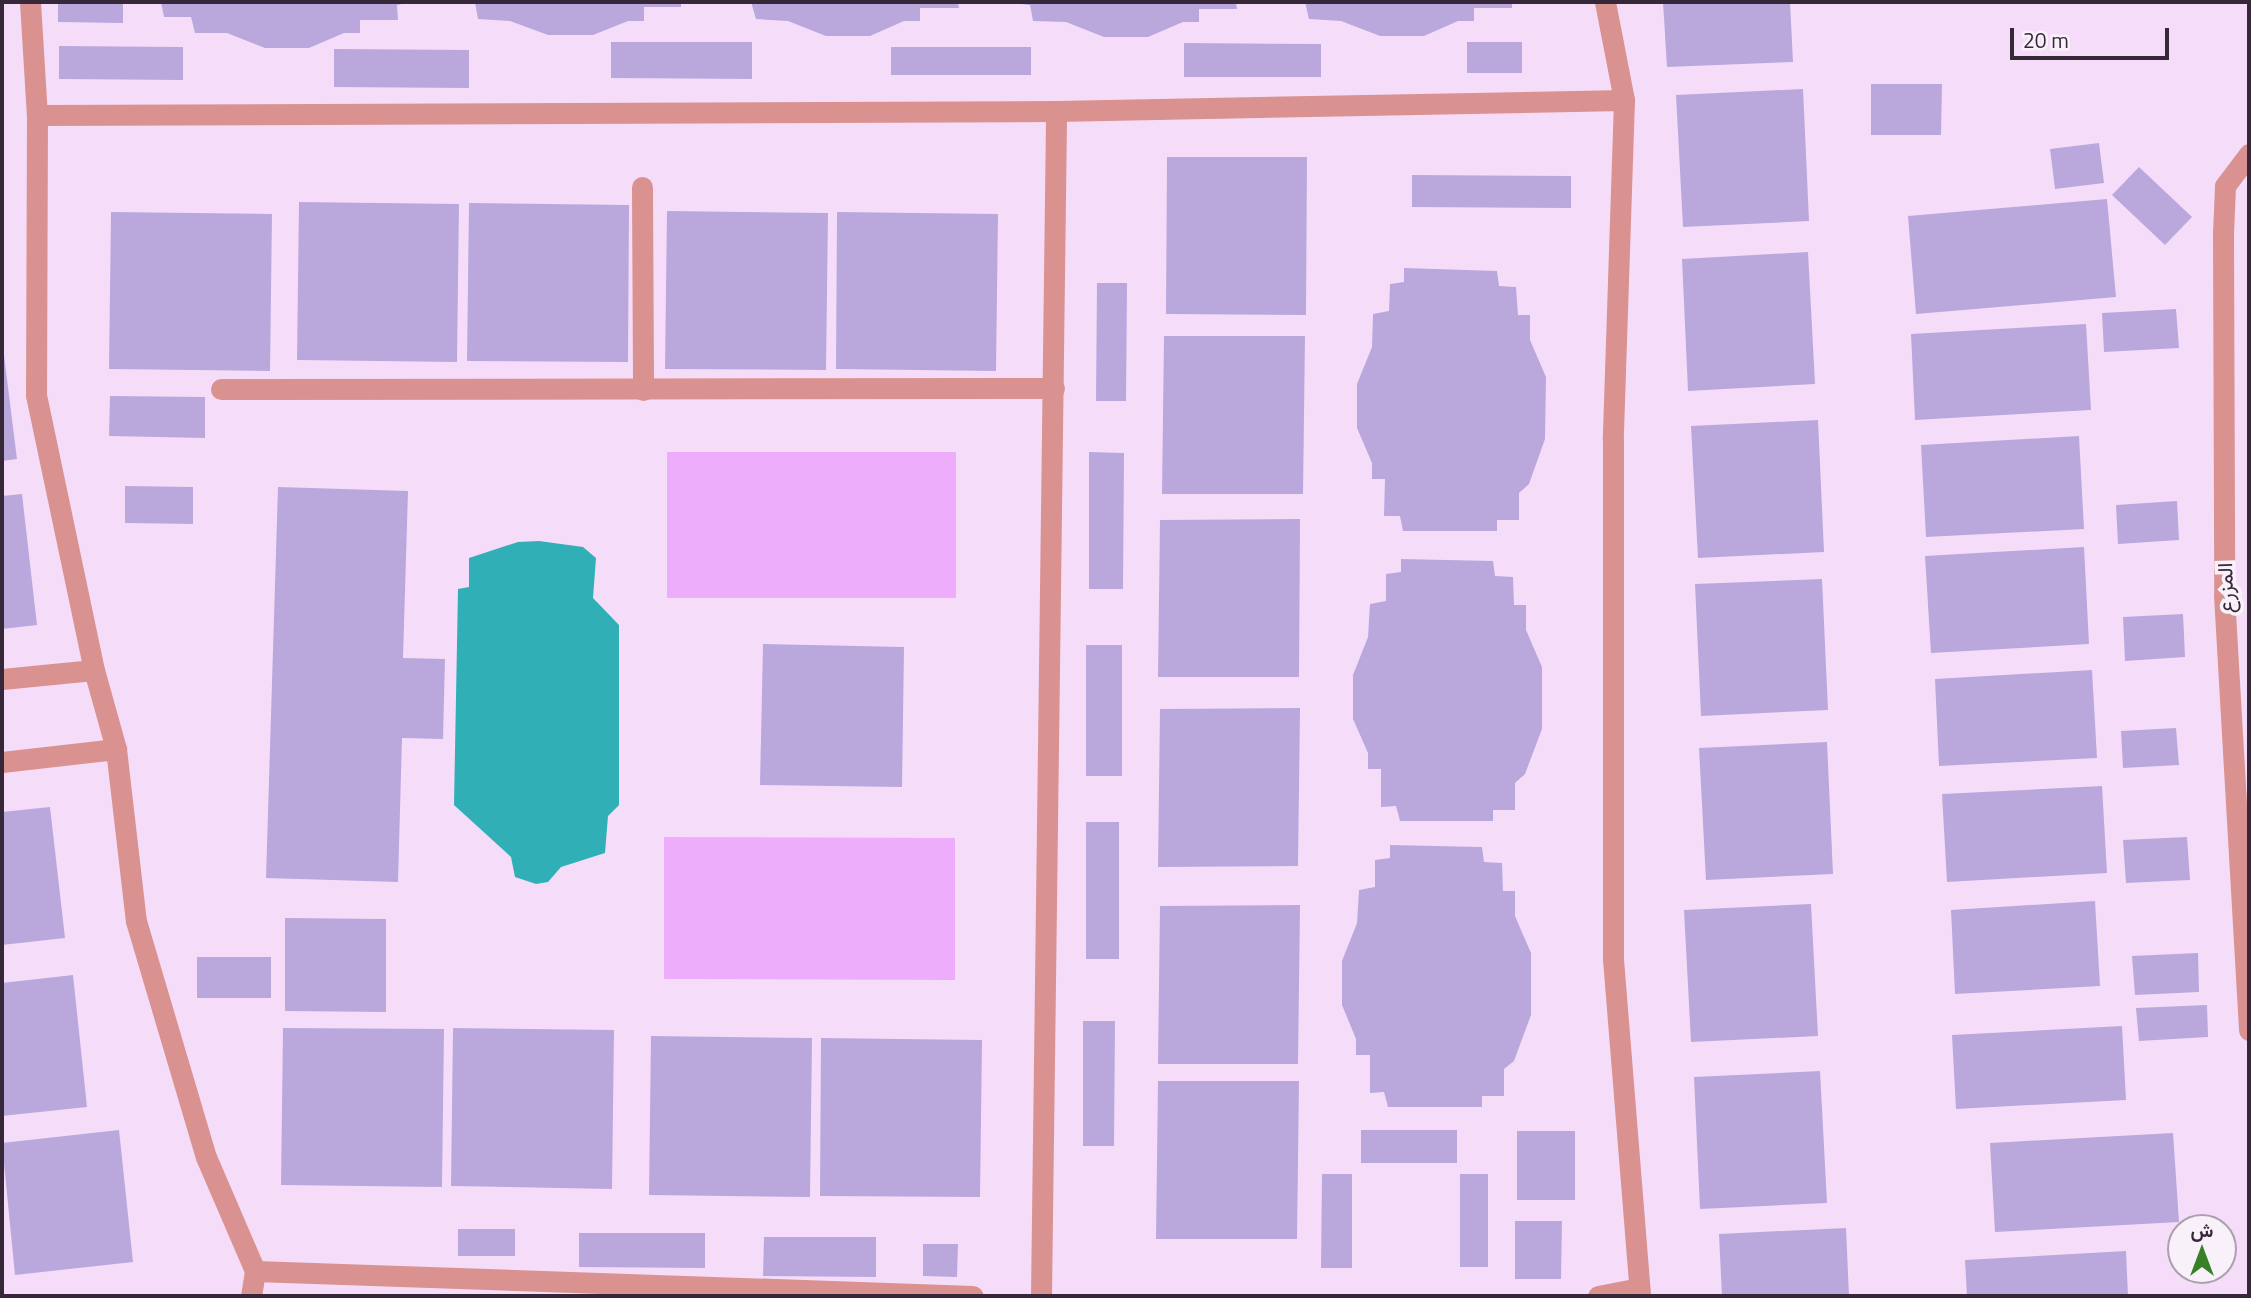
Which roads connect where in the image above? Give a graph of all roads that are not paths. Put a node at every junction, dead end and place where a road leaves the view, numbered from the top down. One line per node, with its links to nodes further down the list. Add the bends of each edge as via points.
1 (30, 2): 5 (street)
2 (1605, 2): 3 (street)
3 (1624, 100): 4 (street); 18 (street, via 1613,440 1613,945)
4 (1056, 111): 5 (street); 8 (street)
5 (37, 115): 11 (street, via 36,395)
6 (2249, 154): 15 (street, المزرع, via 2225,187 2222,233 2224,595)
7 (642, 187): 10 (street)
8 (1054, 388): 10 (street); 21 (street)
9 (221, 389): 10 (street)
10 (643, 390)
11 (94, 670): 12 (street); 13 (street)
12 (2, 679)
13 (116, 749): 14 (street); 17 (street, via 136,921 206,1157)
14 (2, 762)
15 (2244, 824): 16 (street, المزرع)
16 (2249, 1030)
17 (255, 1271): 19 (street); 20 (street)
18 (1640, 1292): 22 (street)
19 (251, 1296)
20 (973, 1296)
21 (1041, 1296)
22 (1598, 1296)

